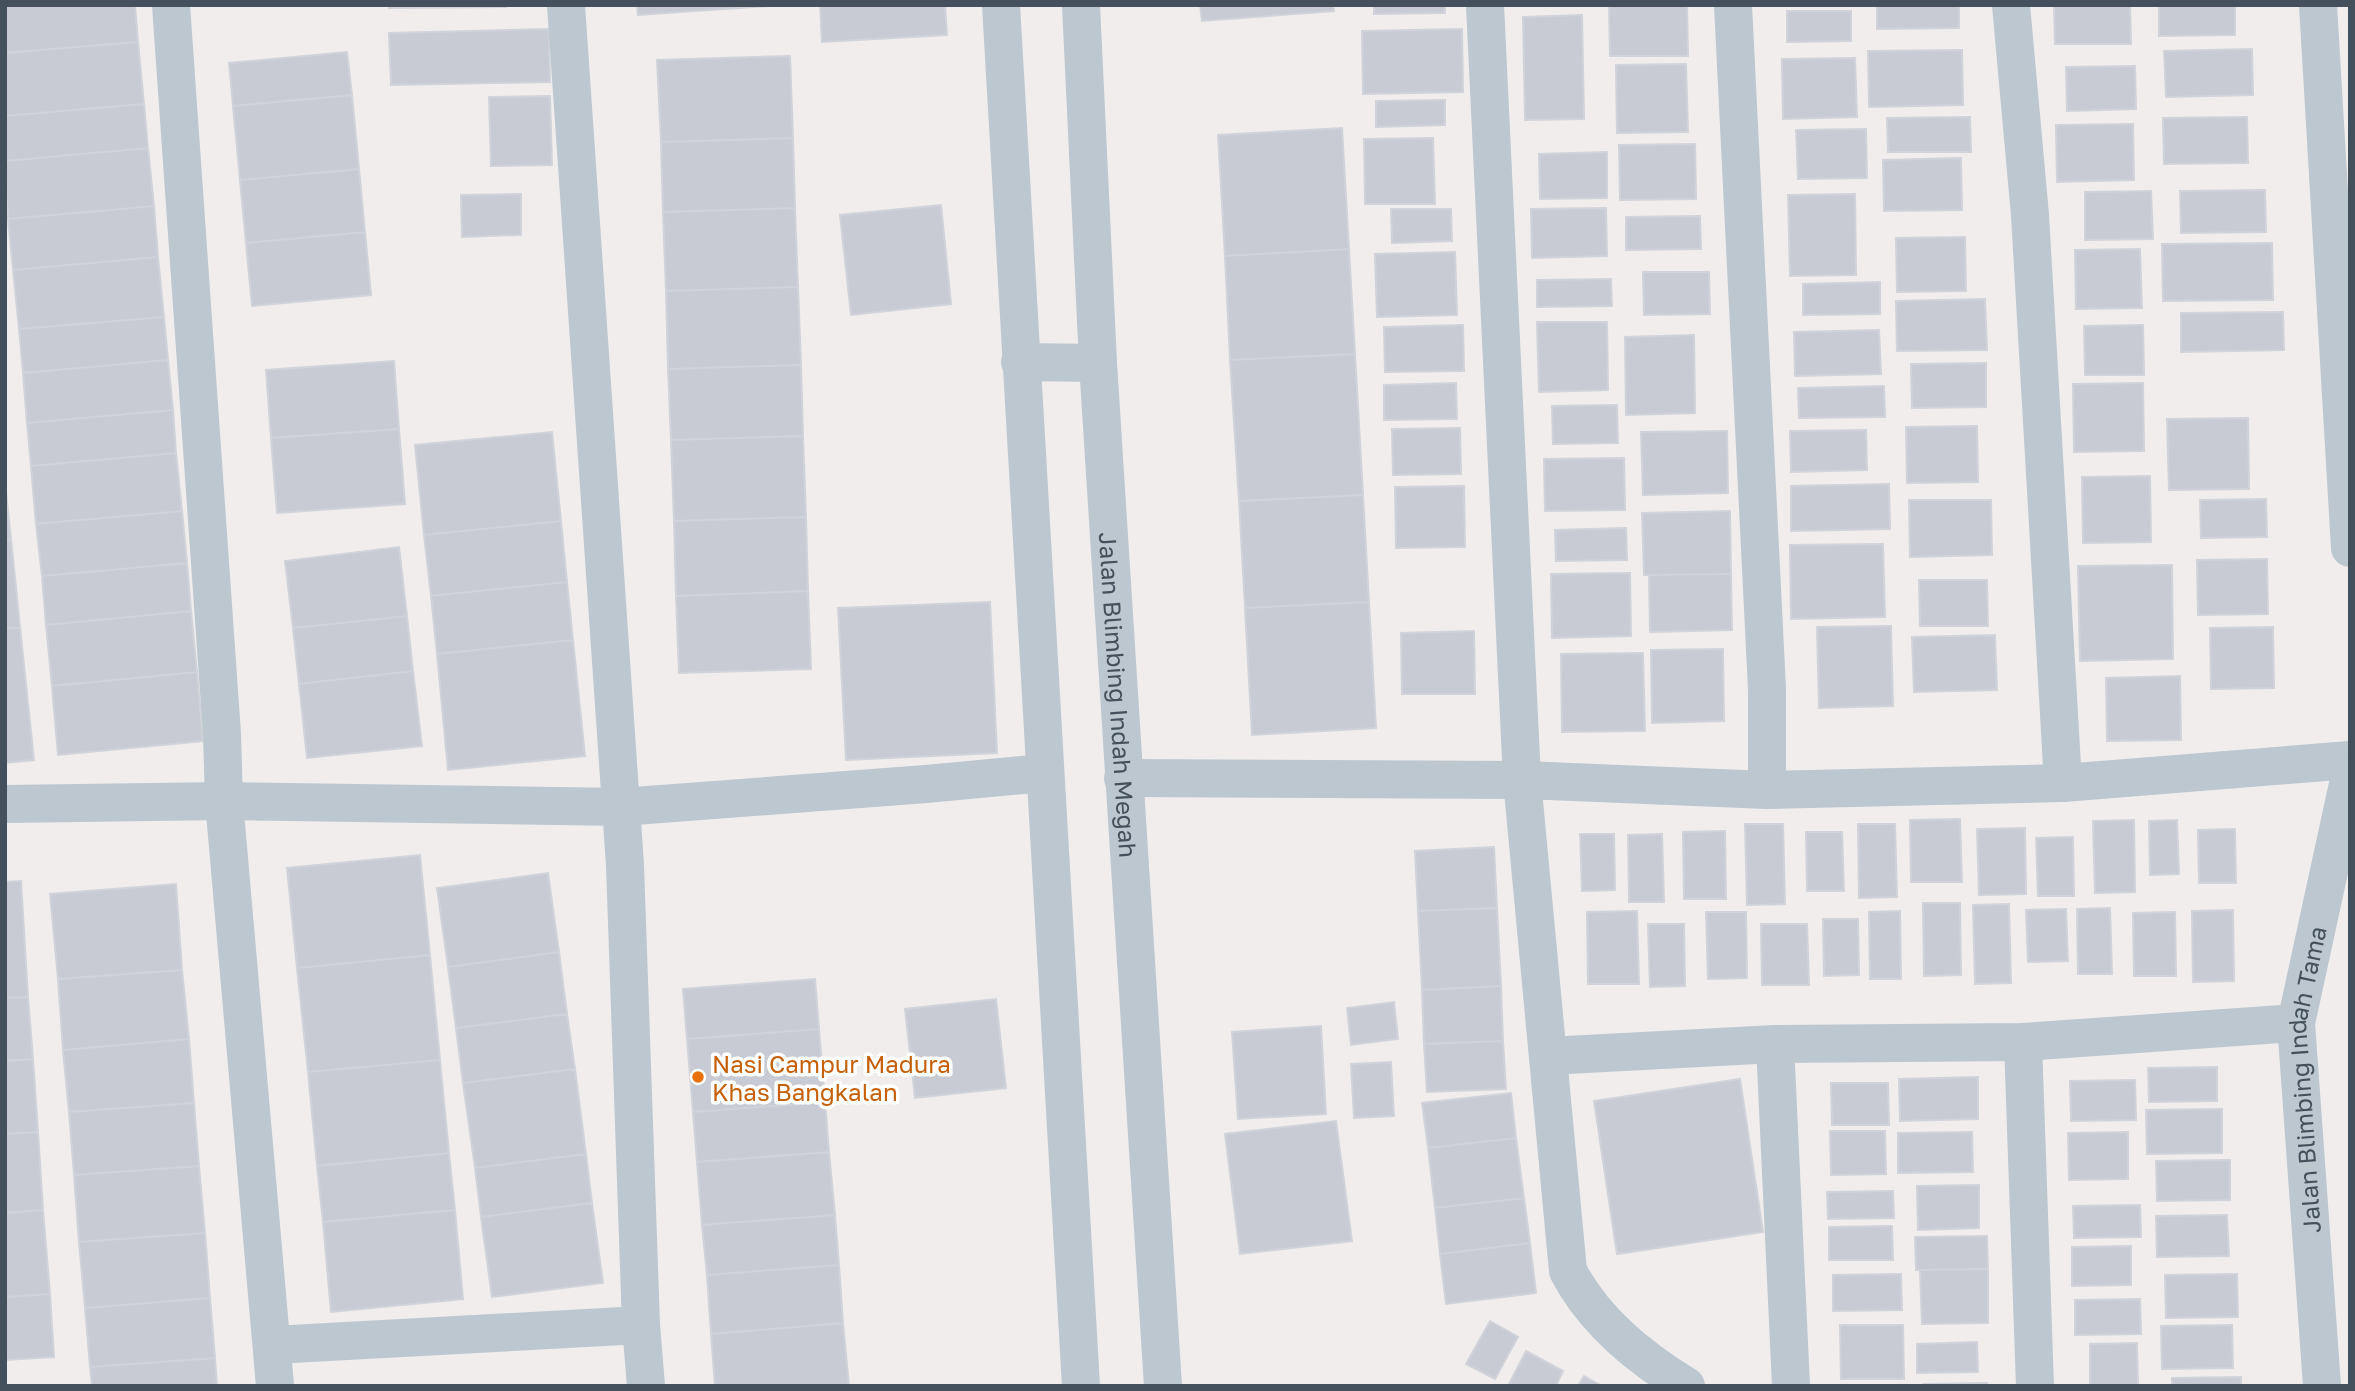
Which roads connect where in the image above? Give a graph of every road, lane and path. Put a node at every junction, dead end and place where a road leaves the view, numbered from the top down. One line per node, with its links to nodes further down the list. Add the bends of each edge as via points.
1 (171, 5): 20 (street)
2 (566, 5): 22 (street)
3 (1000, 5): 9 (street)
4 (1082, 5): 10 (street, Jalan Blimbing Indah Megah)
5 (1485, 5): 17 (street)
6 (1732, 5): 19 (street, via 1767,689)
7 (2011, 5): 18 (street, via 2030,215)
8 (2318, 5): 11 (street)
9 (1020, 362): 10 (street); 14 (street)
10 (1098, 362): 16 (street, Jalan Blimbing Indah Megah)
11 (2349, 508): 12 (street)
12 (2350, 548)
13 (2350, 760): 18 (street)
14 (1044, 773): 22 (street); 31 (street)
15 (2350, 775): 23 (street, Jalan Blimbing Indah Tama)
16 (1123, 778): 17 (street); 32 (street, Jalan Blimbing Indah Megah)
17 (1522, 780): 19 (street); 26 (street)
18 (2063, 783): 19 (street)
19 (1767, 790)
20 (224, 801): 21 (street); 22 (street); 28 (street)
21 (5, 804)
22 (621, 807): 27 (street)
23 (2296, 1023): 24 (street); 36 (street, Jalan Blimbing Indah Tama)
24 (2023, 1042): 25 (street); 35 (street)
25 (1775, 1044): 26 (street); 34 (street)
26 (1548, 1056): 33 (street, via 1568,1271 1601,1320)
27 (641, 1325): 28 (street); 30 (street)
28 (273, 1345): 29 (street)
29 (275, 1386)
30 (646, 1386)
31 (1081, 1386)
32 (1163, 1386)
33 (1686, 1386)
34 (1791, 1386)
35 (2035, 1386)
36 (2322, 1386)

